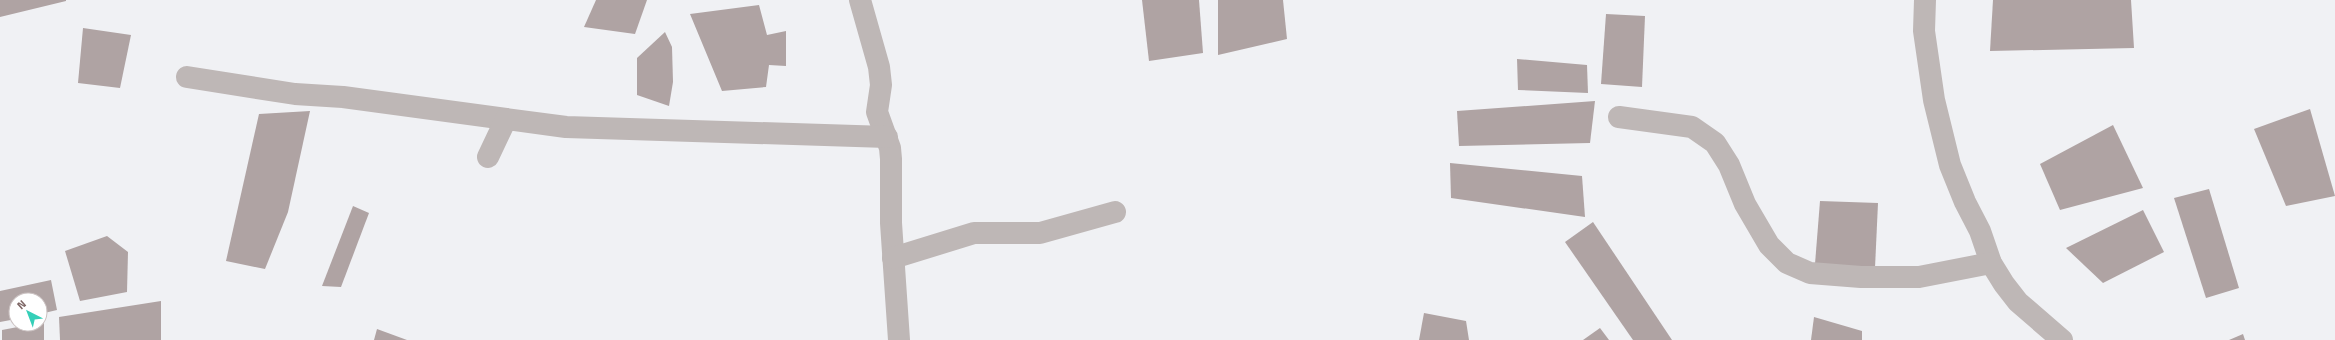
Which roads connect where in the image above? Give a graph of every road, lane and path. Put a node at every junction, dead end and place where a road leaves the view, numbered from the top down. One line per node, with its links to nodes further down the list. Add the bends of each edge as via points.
1 (860, 0): 6 (street, via 879,68 881,85 877,112)
2 (1925, 0): 10 (street, via 1924,31 1941,133 1950,165 1980,231)
3 (187, 77): 5 (street, via 295,94 343,97)
4 (1619, 117): 10 (street, via 1692,127 1715,143 1745,204 1769,245 1787,263 1810,273 1861,277 1919,276)
5 (506, 119): 6 (street, via 566,127); 7 (street)
6 (887, 137): 9 (street, via 893,172)
7 (488, 157)
8 (1116, 212): 9 (street, via 1040,233 974,233)
9 (893, 258): 11 (street)
10 (1991, 263): 12 (street, via 2018,302)
11 (899, 340)
12 (2062, 340)

